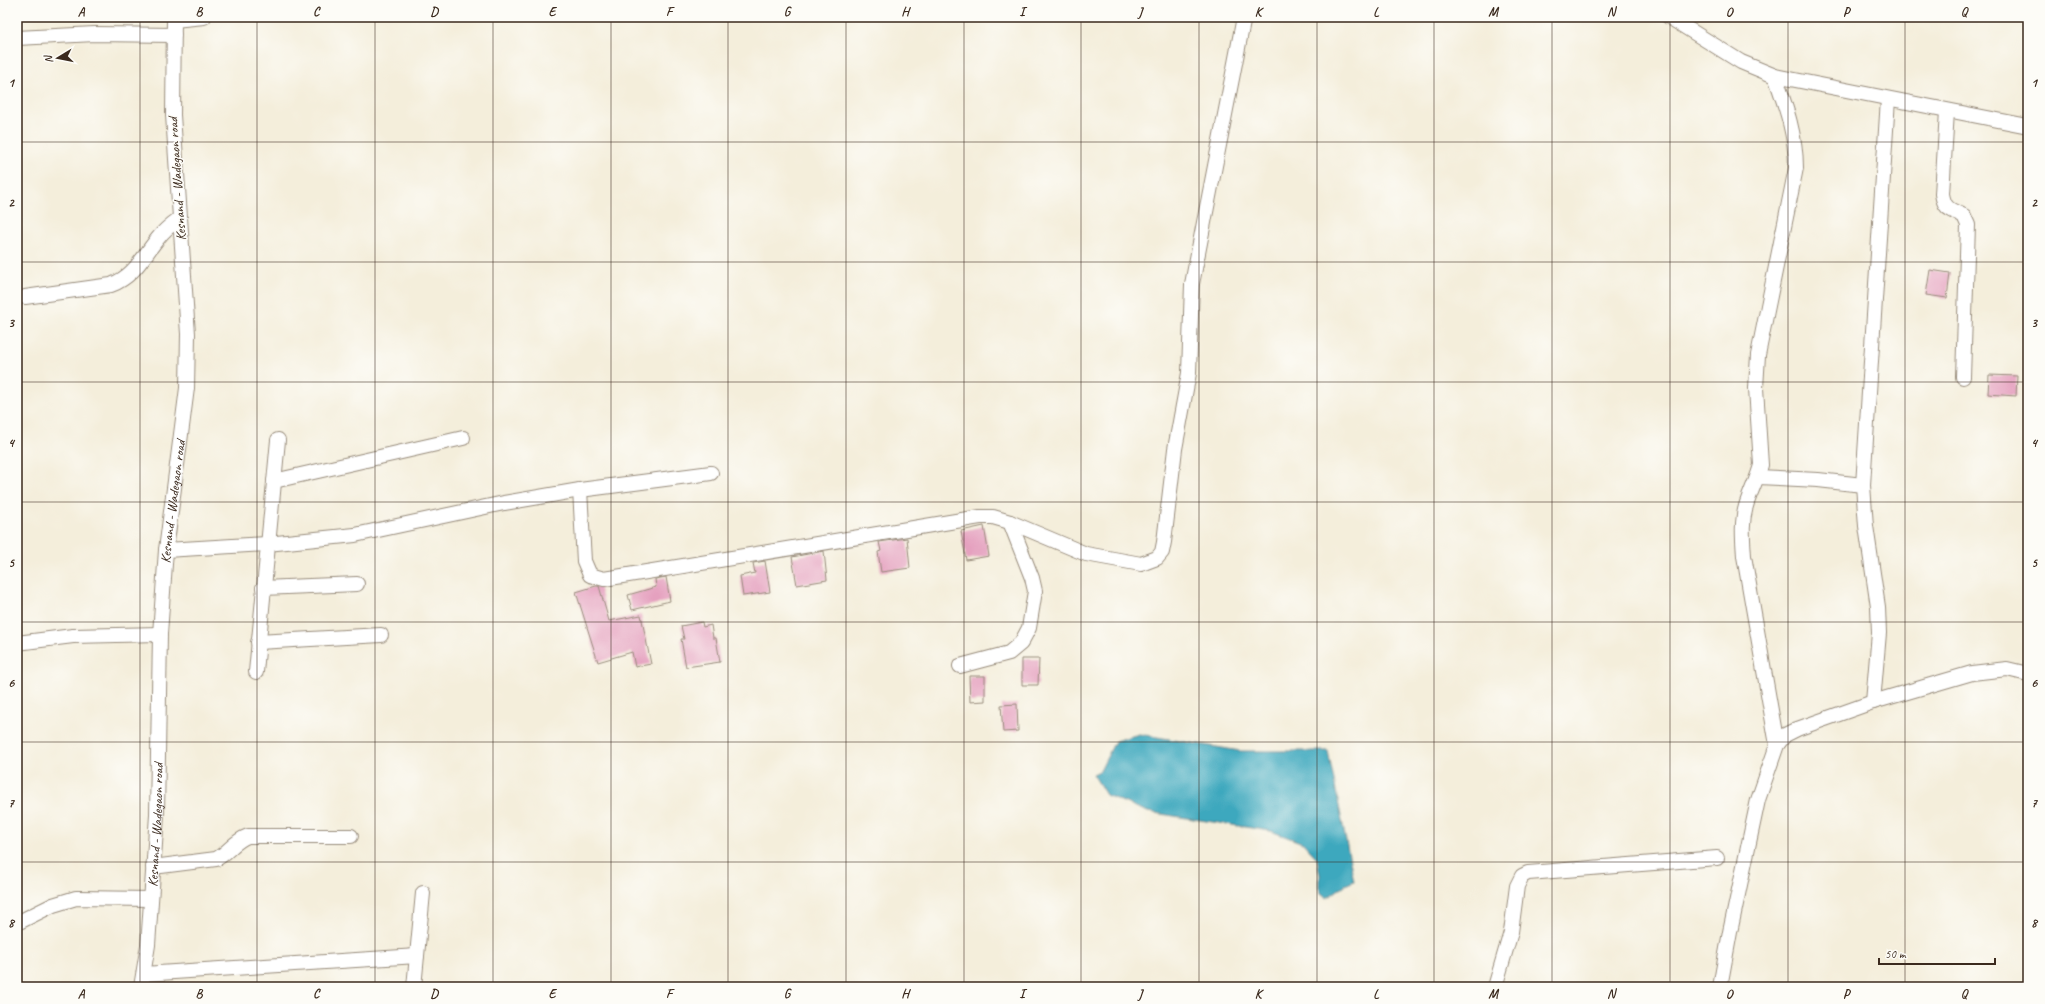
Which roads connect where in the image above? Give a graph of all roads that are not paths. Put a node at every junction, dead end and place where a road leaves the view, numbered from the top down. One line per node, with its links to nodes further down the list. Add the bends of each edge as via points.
1 (204, 17): 4 (street)
2 (1244, 17): 21 (street, via 1192,284 1189,373 1175,449 1162,552 1157,558 1142,564 1086,554)
3 (1669, 17): 7 (street, via 1741,62)
4 (174, 19): 5 (street, Kesnand - Wadegaon road)
5 (174, 35): 6 (street, via 95,34); 11 (street, Kesnand - Wadegaon road, via 173,115)
6 (17, 38)
7 (1775, 76): 8 (street); 17 (street, via 1791,122 1796,149 1796,168 1758,355 1756,388 1761,465)
8 (1888, 99): 9 (street); 19 (street)
9 (1947, 111): 10 (street); 13 (street, via 1943,201 1948,209 1964,216 1968,225)
10 (2028, 126)
11 (180, 218): 12 (street, via 158,237 140,265 120,282); 23 (street, Kesnand - Wadegaon road, via 188,334 187,388)
12 (25, 297)
13 (1963, 377)
14 (463, 438): 18 (street)
15 (278, 440): 18 (street)
16 (710, 473): 20 (street)
17 (1758, 477): 19 (street); 34 (street, via 1746,507 1742,530 1744,556)
18 (274, 481): 22 (street)
19 (1864, 484): 33 (street, via 1866,526 1878,607 1879,632)
20 (580, 490): 21 (street, via 584,561 590,575 604,579 963,519 993,518); 22 (street, via 504,502 355,535)
21 (1010, 522): 30 (street, via 1035,591 1028,628 1021,643 1009,653)
22 (267, 544): 23 (street); 25 (street)
23 (166, 550): 26 (street, Kesnand - Wadegaon road)
24 (357, 584): 25 (street)
25 (263, 588): 28 (street)
26 (160, 634): 29 (street, via 73,636); 37 (street, Kesnand - Wadegaon road, via 157,815)
27 (382, 636): 28 (street)
28 (258, 642): 31 (street)
29 (17, 643)
30 (960, 666)
31 (256, 672)
32 (2028, 674): 33 (street, via 2007,669 1972,673)
33 (1873, 702): 34 (street, via 1797,729 1785,735)
34 (1777, 745): 45 (street, via 1758,800)
35 (351, 836): 37 (street, via 248,836 237,841 224,855 216,859)
36 (1717, 858): 44 (street, via 1528,873 1522,876 1517,886 1511,932)
37 (153, 867): 39 (street, Kesnand - Wadegaon road)
38 (423, 893): 41 (street)
39 (151, 899): 40 (street, via 76,898 53,905); 42 (street, Kesnand - Wadegaon road)
40 (17, 924)
41 (417, 956): 42 (street); 43 (street)
42 (142, 981)
43 (414, 987)
44 (1495, 987)
45 (1720, 987)

